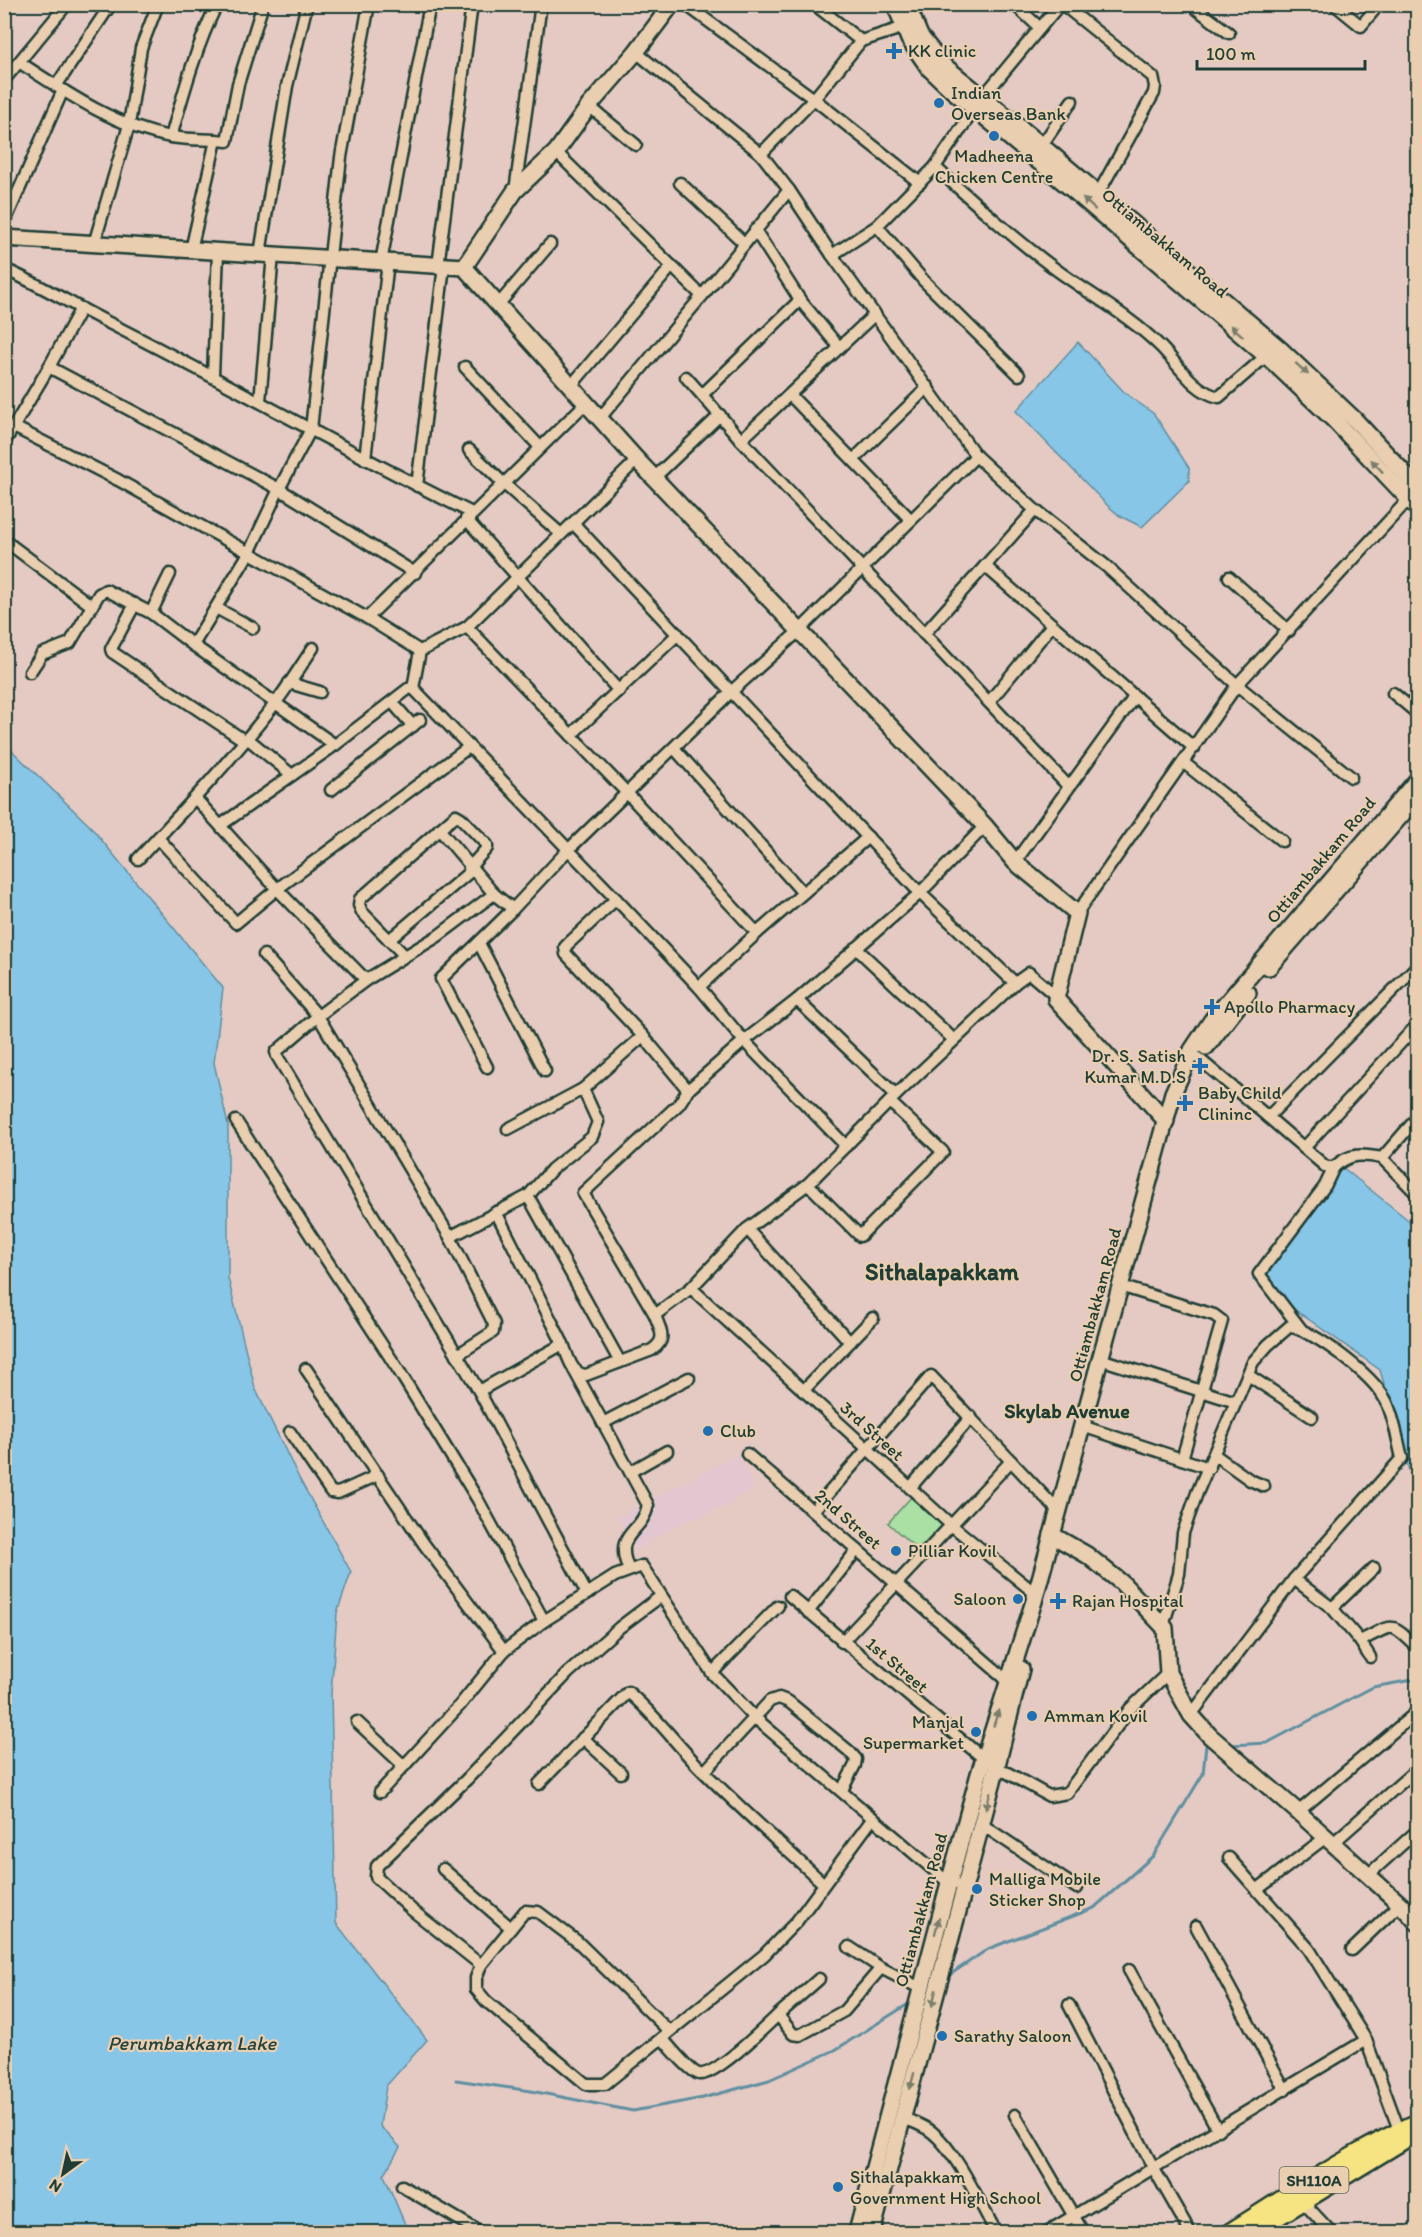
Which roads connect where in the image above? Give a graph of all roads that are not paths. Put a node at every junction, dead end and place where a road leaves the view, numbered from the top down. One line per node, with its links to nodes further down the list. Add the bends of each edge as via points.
1 (67, 4): 27 (street)
2 (111, 4): 29 (street)
3 (158, 4): 34 (street, via 141,48)
4 (217, 4): 35 (street, via 193,62)
5 (263, 4): 36 (street, via 238,84 226,141)
6 (307, 4): 56 (street, via 287,86)
7 (369, 4): 58 (street, via 341,157)
8 (430, 4): 59 (street)
9 (459, 4): 21 (street)
10 (541, 4): 45 (street)
11 (672, 4): 26 (street)
12 (685, 4): 30 (street)
13 (814, 4): 25 (street)
14 (895, 4): 22 (street, Ottiambakkam Road)
15 (907, 4): 22 (street, Ottiambakkam Road)
16 (1014, 4): 23 (street)
17 (1061, 4): 23 (street); 46 (street, via 1153,77 1155,86)
18 (1190, 4): 24 (street)
19 (1334, 4): 20 (street, via 1361,26)
20 (1380, 4)
21 (472, 6): 60 (street)
22 (909, 25): 25 (street); 32 (street, Ottiambakkam Road)
23 (1040, 28): 32 (street)
24 (1229, 33)
25 (861, 41): 30 (street)
26 (636, 52): 33 (street); 40 (street)
27 (19, 62): 28 (street); 29 (street)
28 (4, 80)
29 (59, 88): 34 (street); 47 (street)
30 (814, 99): 40 (street); 43 (street)
31 (1072, 101): 38 (street)
32 (979, 104): 38 (street, Ottiambakkam Road); 41 (street); 70 (street, Ottiambakkam Road, one-way to 32)
33 (589, 106): 37 (street); 39 (street)
34 (129, 125): 35 (street); 52 (street)
35 (171, 137): 36 (street)
36 (216, 140): 54 (street)
37 (636, 145)
38 (1042, 145): 46 (street, Ottiambakkam Road)
39 (556, 152): 45 (street); 61 (street)
40 (761, 154): 44 (street)
41 (935, 167): 43 (street); 70 (street, via 1014,238 1161,346 1209,395 1219,397)
42 (681, 183): 51 (street)
43 (920, 183): 48 (street)
44 (789, 190): 49 (street); 57 (street)
45 (515, 191): 62 (street)
46 (1098, 194): 98 (street, Ottiambakkam Road, one-way to 98, via 1318,384)
47 (4, 224)
48 (877, 226): 57 (street); 74 (street, via 924,281)
49 (755, 230): 51 (street); 65 (street)
50 (4, 238): 52 (street)
51 (744, 243): 64 (street)
52 (94, 244): 54 (street)
53 (550, 244): 66 (street)
54 (191, 250): 55 (street)
55 (218, 252): 56 (street); 73 (street)
56 (267, 255): 58 (street); 80 (street)
57 (832, 255): 68 (street)
58 (330, 259): 59 (street); 85 (street)
59 (384, 262): 60 (street); 91 (street)
60 (441, 266): 62 (street); 96 (street)
61 (672, 266): 64 (street); 76 (street)
62 (464, 267): 66 (street)
63 (4, 269): 67 (street)
64 (702, 296): 83 (street)
65 (800, 300): 69 (street); 78 (street)
66 (498, 305): 76 (street)
67 (81, 309): 71 (street); 73 (street)
68 (875, 314): 69 (street); 77 (street)
69 (838, 347): 79 (street)
70 (1266, 356): 98 (street, Ottiambakkam Road, one-way to 70)
71 (49, 366): 84 (street); 97 (street)
72 (465, 367): 88 (street)
73 (213, 375): 80 (street)
74 (1019, 375)
75 (686, 377): 78 (street)
76 (571, 386): 81 (street)
77 (928, 387): 90 (street); 93 (street)
78 (702, 395): 82 (street)
79 (790, 395): 86 (street); 93 (street)
80 (260, 401): 85 (street)
81 (586, 403): 83 (street); 88 (street)
82 (720, 415): 86 (street); 94 (street)
83 (600, 418): 92 (street)
84 (14, 427): 87 (street); 105 (street)
85 (310, 429): 91 (street); 97 (street)
86 (741, 440): 107 (street)
87 (4, 443)
88 (540, 447): 95 (street)
89 (469, 450): 95 (street)
90 (976, 456): 99 (street); 101 (street)
91 (365, 459): 96 (street)
92 (637, 460): 94 (street); 102 (street)
93 (853, 460): 101 (street)
94 (654, 478): 120 (street)
95 (503, 483): 100 (street); 103 (street)
96 (417, 486): 100 (street)
97 (279, 489): 105 (street); 108 (street)
98 (1415, 499): 121 (street)
99 (1035, 510): 106 (street); 129 (street, via 1106,566)
100 (469, 516): 108 (street); 110 (street)
101 (911, 520): 107 (street)
102 (573, 523): 103 (street); 122 (street)
103 (561, 534): 110 (street)
104 (4, 540): 113 (street)
105 (249, 553): 114 (street); 116 (street)
106 (985, 566): 117 (street); 123 (street)
107 (862, 567): 120 (street); 123 (street)
108 (415, 573): 116 (street)
109 (170, 574): 115 (street)
110 (518, 577): 118 (street); 131 (street)
111 (1229, 577): 121 (street)
112 (135, 604): 113 (street, via 106,590); 115 (street); 141 (street, via 112,652)
113 (92, 606): 127 (street, via 70,643 42,654)
114 (216, 608): 119 (street); 124 (street)
115 (151, 613): 124 (street)
116 (367, 618): 126 (street)
117 (1053, 625): 135 (street); 137 (street)
118 (467, 627): 126 (street); 140 (street)
119 (253, 628)
120 (799, 631): 132 (street); 156 (street)
121 (1289, 631): 129 (street)
122 (678, 634): 131 (street); 132 (street)
123 (924, 634): 137 (street)
124 (193, 645): 138 (street)
125 (313, 648): 128 (street)
126 (420, 651): 130 (street)
127 (30, 672)
128 (289, 683): 133 (street); 138 (street)
129 (1237, 685): 145 (street); 148 (street)
130 (413, 688): 136 (street); 143 (street)
131 (618, 691): 140 (street)
132 (732, 691): 144 (street); 158 (street)
133 (320, 692)
134 (1393, 693): 139 (street)
135 (1135, 696): 145 (street); 150 (street)
136 (392, 702): 142 (street); 151 (street, via 416,723)
137 (989, 702): 150 (street)
138 (276, 704): 141 (street); 142 (street)
139 (1418, 714)
140 (571, 735): 152 (street)
141 (246, 740): 147 (street); 154 (street)
142 (335, 745): 147 (street)
143 (469, 747): 161 (street); 165 (street)
144 (674, 748): 152 (street); 166 (street)
145 (1194, 748): 146 (street)
146 (1184, 763): 160 (street); 171 (street)
147 (292, 775): 155 (street)
148 (1351, 777)
149 (1418, 778): 198 (street, Ottiambakkam Road, via 1212,1020 1180,1074)
150 (1068, 786): 163 (street)
151 (331, 790)
152 (627, 793): 161 (street); 172 (street)
153 (1418, 796): 189 (street, Ottiambakkam Road, via 1259,980)
154 (196, 798): 155 (street); 159 (street)
155 (220, 825): 165 (street)
156 (985, 826): 163 (street); 167 (street)
157 (439, 829): 164 (street); 164 (street, via 456,815 487,845); 173 (street, via 360,899 362,912)
158 (868, 837): 166 (street); 167 (street)
159 (158, 838): 162 (street); 165 (street, via 236,923)
160 (1282, 841)
161 (568, 850): 169 (street); 170 (street)
162 (138, 860)
163 (1015, 862): 171 (street)
164 (471, 869): 168 (street); 173 (street)
165 (277, 889): 179 (street)
166 (803, 893): 172 (street)
167 (920, 893): 175 (street); 180 (street)
168 (494, 894): 170 (street); 177 (street)
169 (616, 899): 181 (street); 186 (street, via 565,947 566,954)
170 (513, 909): 174 (street)
171 (1077, 913): 182 (street)
172 (757, 933): 181 (street)
173 (389, 940): 177 (street)
174 (479, 943): 190 (street, via 441,979); 191 (street)
175 (856, 948): 183 (street); 187 (street)
176 (264, 955): 184 (street)
177 (405, 956): 179 (street)
178 (1418, 965): 195 (street)
179 (366, 980): 184 (street)
180 (1015, 983): 182 (street, via 1029,973); 187 (street)
181 (699, 987): 188 (street)
182 (1056, 996): 198 (street)
183 (796, 1000): 188 (street); 194 (street)
184 (318, 1016): 209 (street); 217 (street, via 276,1052 277,1056)
185 (1418, 1024): 201 (street)
186 (643, 1036): 192 (street); 193 (street)
187 (954, 1040): 194 (street)
188 (744, 1041): 193 (street); 200 (street)
189 (1198, 1058): 195 (street); 198 (street, Ottiambakkam Road)
190 (487, 1067)
191 (545, 1071)
192 (583, 1089): 199 (street); 206 (street, via 598,1122 592,1137 552,1169)
193 (688, 1090): 212 (street, via 679,1104 583,1193)
194 (893, 1099): 200 (street); 204 (street, via 943,1152 860,1236)
195 (1268, 1117): 201 (street)
196 (1418, 1118): 202 (street)
197 (236, 1121): 260 (street, via 478,1500)
198 (1166, 1121): 210 (street, Ottiambakkam Road)
199 (508, 1129)
200 (846, 1146): 204 (street)
201 (1304, 1148): 203 (street, via 1326,1167)
202 (1382, 1158): 203 (street, via 1345,1158); 205 (street)
203 (1334, 1167): 214 (street, via 1326,1186 1259,1274)
204 (808, 1184): 208 (street)
205 (1418, 1195)
206 (528, 1196): 207 (street); 219 (street)
207 (496, 1212): 209 (street); 216 (street)
208 (747, 1229): 211 (street); 215 (street)
209 (450, 1237): 217 (street, via 494,1324 493,1332)
210 (1120, 1286): 218 (street, Ottiambakkam Road); 226 (street, via 1214,1315 1222,1321)
211 (691, 1288): 212 (street); 224 (street, 3rd Street)
212 (655, 1315): 219 (street, via 663,1336 660,1344)
213 (873, 1318): 215 (street)
214 (1301, 1329): 222 (street, via 1290,1326 1253,1362); 251 (street, via 1357,1367 1386,1400 1402,1458)
215 (850, 1342): 224 (street)
216 (563, 1344): 221 (street); 225 (street)
217 (457, 1355): 225 (street)
218 (1100, 1359): 226 (street); 231 (street, Ottiambakkam Road)
219 (621, 1362): 221 (street, via 586,1375)
220 (306, 1369): 241 (street)
221 (574, 1370): 230 (street)
222 (1248, 1375): 227 (street); 228 (street)
223 (689, 1378): 230 (street)
224 (803, 1391): 233 (street, 3rd Street)
225 (479, 1392): 253 (street)
226 (1203, 1392): 227 (street); 237 (street)
227 (1236, 1402): 236 (street)
228 (1312, 1417)
229 (971, 1418): 233 (street, via 931,1376); 238 (street); 243 (street)
230 (603, 1423): 240 (street)
231 (1082, 1426): 237 (street); 245 (street, Ottiambakkam Road)
232 (290, 1432): 241 (street, via 331,1492 338,1493)
233 (867, 1449): 243 (street, 3rd Street); 244 (street)
234 (667, 1451): 240 (street)
235 (747, 1454): 244 (street, 2nd Street)
236 (1215, 1455): 239 (street); 242 (street)
237 (1182, 1459): 239 (street)
238 (1011, 1461): 245 (street); 246 (street)
239 (1209, 1468): 261 (street, via 1183,1533 1179,1574)
240 (630, 1472): 250 (street, via 648,1505 646,1515 626,1539 623,1549)
241 (378, 1475): 265 (street)
242 (1263, 1486)
243 (909, 1488): 246 (street, 3rd Street)
244 (813, 1511): 248 (street, 2nd Street)
245 (1059, 1512): 247 (street, Ottiambakkam Road)
246 (950, 1524): 252 (street); 256 (street, 3rd Street)
247 (1052, 1535): 256 (street, Ottiambakkam Road); 261 (street, via 1122,1583)
248 (857, 1550): 252 (street, 2nd Street); 259 (street)
249 (1374, 1568): 258 (street)
250 (629, 1570): 253 (street); 254 (street, via 642,1566)
251 (1294, 1579): 258 (street); 271 (street)
252 (896, 1584): 263 (street); 269 (street, 2nd Street)
253 (587, 1594): 260 (street)
254 (661, 1596): 267 (street); 301 (street, via 568,1673 467,1779 376,1866 376,1877)
255 (790, 1596): 259 (street, 1st Street)
256 (1035, 1597): 269 (street, Ottiambakkam Road); 275 (street, Ottiambakkam Road, via 1022,1665)
257 (778, 1606): 267 (street)
258 (1332, 1608): 262 (street)
259 (808, 1612): 263 (street, 1st Street)
260 (544, 1621): 265 (street)
261 (1163, 1626): 268 (street)
262 (1360, 1641): 264 (street, via 1389,1626); 266 (street)
263 (842, 1642): 275 (street, 1st Street)
264 (1418, 1648)
265 (504, 1651): 276 (street)
266 (1370, 1657)
267 (712, 1673): 272 (street)
268 (1168, 1673): 271 (street); 275 (street, 1st Street, via 1130,1708 1067,1793 1049,1796)
269 (1008, 1681): 275 (street, Ottiambakkam Road, one-way to 269)
270 (1418, 1711): 283 (street)
271 (1191, 1715): 283 (street)
272 (754, 1717): 278 (street); 281 (street); 281 (street, via 770,1701 779,1698 849,1750 856,1759 855,1765)
273 (357, 1722): 276 (street)
274 (583, 1738): 278 (street, via 628,1692 649,1709); 279 (street); 280 (street)
275 (991, 1763): 285 (street, Ottiambakkam Road, one-way to 285); 291 (street, Ottiambakkam Road)
276 (404, 1766): 282 (street)
277 (1418, 1768): 287 (street)
278 (704, 1772): 292 (street)
279 (621, 1773)
280 (540, 1784)
281 (842, 1791): 284 (street)
282 (381, 1792)
283 (1298, 1812): 287 (street)
284 (873, 1818): 291 (street); 292 (street)
285 (981, 1824): 293 (street, Ottiambakkam Road); 294 (street)
286 (1418, 1830): 290 (street)
287 (1329, 1840): 290 (street); 295 (street)
288 (1229, 1858): 295 (street)
289 (443, 1869): 298 (street)
290 (1367, 1876): 296 (street)
291 (949, 1883): 293 (street); 305 (street, Ottiambakkam Road, one-way to 291)
292 (824, 1884): 308 (street, via 797,1921 764,1955)
293 (964, 1887): 312 (street, Ottiambakkam Road, one-way to 312)
294 (1077, 1888)
295 (1258, 1889): 309 (street, via 1309,1949)
296 (1411, 1913): 300 (street)
297 (1196, 1926): 310 (street)
298 (511, 1928): 301 (street); 308 (street, via 525,1911 538,1912 578,1942)
299 (849, 1947): 302 (street)
300 (1352, 1950)
301 (481, 1965): 308 (street, via 476,1989 486,2001 586,2084 605,2084)
302 (881, 1968): 305 (street); 307 (street, via 843,2011 800,2035 793,2034)
303 (1129, 1970): 314 (street)
304 (819, 1979): 307 (street)
305 (920, 1989): 322 (street, Ottiambakkam Road)
306 (1069, 2005): 317 (street)
307 (778, 2015): 308 (street, via 740,2050 704,2074 694,2072)
308 (666, 2035)
309 (1366, 2040): 310 (street); 315 (street)
310 (1285, 2090): 314 (street)
311 (1015, 2115): 320 (street)
312 (903, 2118): 323 (street, Ottiambakkam Road); 324 (street, via 920,2124 948,2148)
313 (1418, 2122): 315 (main road, SH110A)
314 (1218, 2130): 317 (street)
315 (1399, 2130): 328 (main road, SH110A)
316 (1418, 2133): 319 (main road, SH110A)
317 (1154, 2169): 320 (street); 327 (street)
318 (402, 2186): 321 (street)
319 (1304, 2202): 329 (main road, SH110A); 330 (street)
320 (1074, 2217): 325 (street); 326 (street)
321 (480, 2232)
322 (858, 2232)
323 (872, 2232)
324 (996, 2232)
325 (1047, 2232)
326 (1083, 2232)
327 (1190, 2232)
328 (1230, 2232)
329 (1253, 2232)
330 (1331, 2232)

